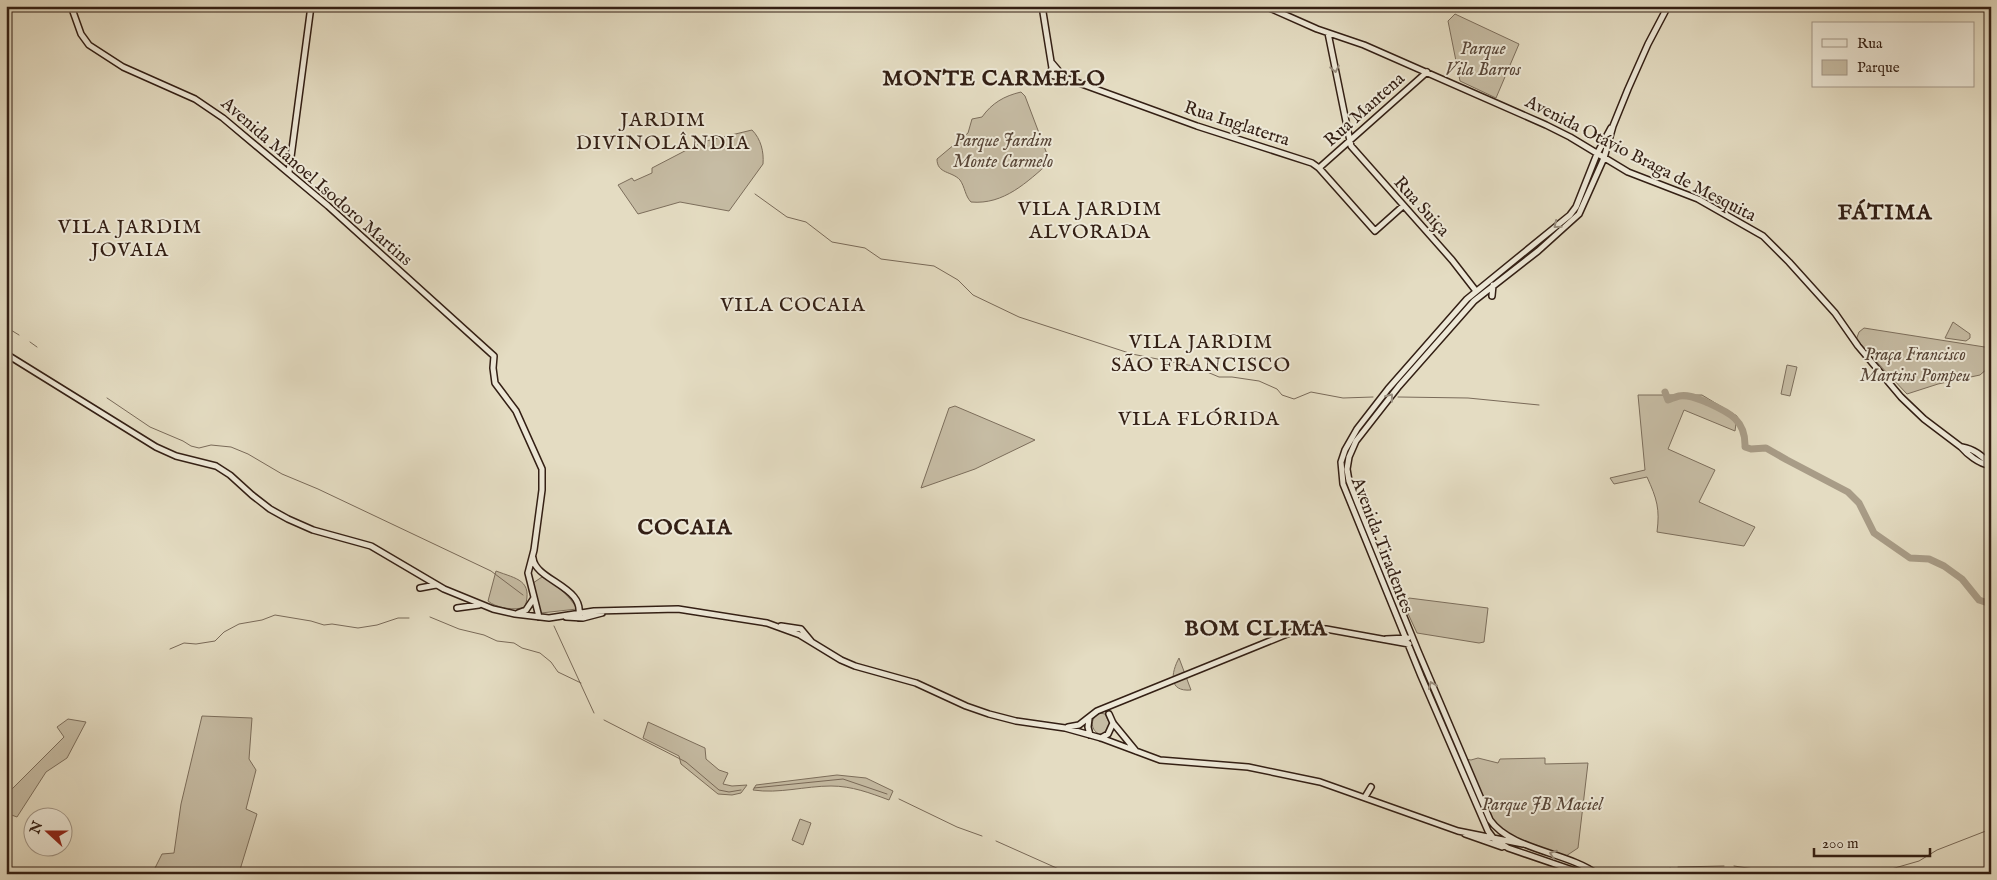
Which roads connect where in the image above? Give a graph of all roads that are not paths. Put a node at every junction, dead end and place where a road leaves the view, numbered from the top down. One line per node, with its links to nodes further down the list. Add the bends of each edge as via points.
1 (71, 6): 13 (main road, Avenida Manoel Isodoro Martins, via 81,34 100,53 123,67 205,104)
2 (311, 6): 11 (main road)
3 (1042, 6): 14 (main road, Rua Inglaterra, via 1054,68 1066,77 1197,126 1306,160)
4 (1265, 6): 6 (main road, Avenida Otávio Braga de Mesquita)
5 (1668, 6): 8 (main road)
6 (1328, 33): 7 (main road, Avenida Otávio Braga de Mesquita); 9 (main road, one-way to 9)
7 (1426, 72): 9 (main road, Rua Mantena); 10 (main road, Avenida Otávio Braga de Mesquita, via 1546,125)
8 (1613, 126): 10 (main road, Avenida Tiradentes); 12 (main road, Avenida Tiradentes)
9 (1348, 140): 14 (main road, Rua Mantena); 16 (main road, Rua Suiça)
10 (1597, 154): 12 (main road, Avenida Otávio Braga de Mesquita); 18 (main road, Avenida Tiradentes, one-way to 18, via 1570,215)
11 (291, 158): 13 (main road); 15 (main road)
12 (1604, 158): 17 (main road, Avenida Tiradentes, via 1574,220); 21 (main road, Avenida Otávio Braga de Mesquita, via 1635,175 1698,199 1763,236 1835,313 1901,397 1924,419)
13 (278, 163): 15 (main road, Avenida Manoel Isodoro Martins)
14 (1319, 168): 16 (main road, Rua Inglaterra, via 1375,230)
15 (290, 172): 22 (main road, Avenida Manoel Isodoro Martins, via 494,356 495,383 516,411 542,469)
16 (1404, 206): 18 (main road, Rua Suiça)
17 (1492, 285): 19 (main road); 37 (main road, Avenida Tiradentes, one-way to 17, via 1349,481 1349,457 1359,436 1399,386)
18 (1476, 291): 36 (main road, Avenida Tiradentes, via 1382,396 1352,437 1342,458 1343,484)
19 (1492, 296)
20 (6, 354): 25 (main road, via 156,447 225,472 258,500 288,519 313,530 371,546)
21 (1990, 465)
22 (532, 558): 23 (main road, via 534,566); 24 (main road)
23 (543, 574): 24 (main road); 28 (main road, via 560,583)
24 (529, 582): 27 (main road)
25 (436, 585): 26 (main road); 29 (main road)
26 (420, 588)
27 (534, 598): 33 (main road, via 526,610); 35 (main road)
28 (577, 601): 31 (main road); 34 (main road)
29 (480, 605): 30 (main road); 33 (main road)
30 (457, 608)
31 (598, 611): 32 (main road); 34 (main road)
32 (607, 611): 34 (main road, via 595,616); 46 (main road, via 678,609 796,627 812,641 855,666 916,683 978,710 1016,721)
33 (515, 614): 35 (main road)
34 (578, 615): 35 (main road)
35 (539, 617)
36 (1405, 638): 37 (main road); 38 (main road); 39 (main road, Avenida Tiradentes)
37 (1412, 638): 40 (main road, Avenida Tiradentes)
38 (1386, 639): 39 (main road); 41 (main road, via 1302,628)
39 (1408, 644): 40 (main road); 53 (main road, Avenida Tiradentes, via 1488,831)
40 (1415, 644): 54 (main road, Avenida Tiradentes, one-way to 40, via 1501,832 1490,820)
41 (1113, 705): 42 (main road); 43 (main road)
42 (1100, 710): 43 (main road); 44 (main road)
43 (1109, 714): 45 (main road)
44 (1090, 716): 46 (main road, via 1079,725); 47 (main road)
45 (1114, 723): 48 (main road, via 1108,734); 49 (main road)
46 (1065, 728): 47 (main road)
47 (1090, 735): 48 (main road)
48 (1101, 738): 49 (main road)
49 (1136, 751): 51 (main road, via 1160,760 1248,767 1278,773)
50 (1371, 787): 51 (main road)
51 (1365, 797): 52 (main road)
52 (1458, 831): 53 (main road); 55 (main road)
53 (1494, 838): 54 (main road); 55 (main road, Avenida Tiradentes)
54 (1523, 844): 57 (main road, Avenida Tiradentes, one-way to 54, via 1583,865)
55 (1508, 848): 56 (main road, Avenida Tiradentes)
56 (1584, 874)
57 (1597, 874)

